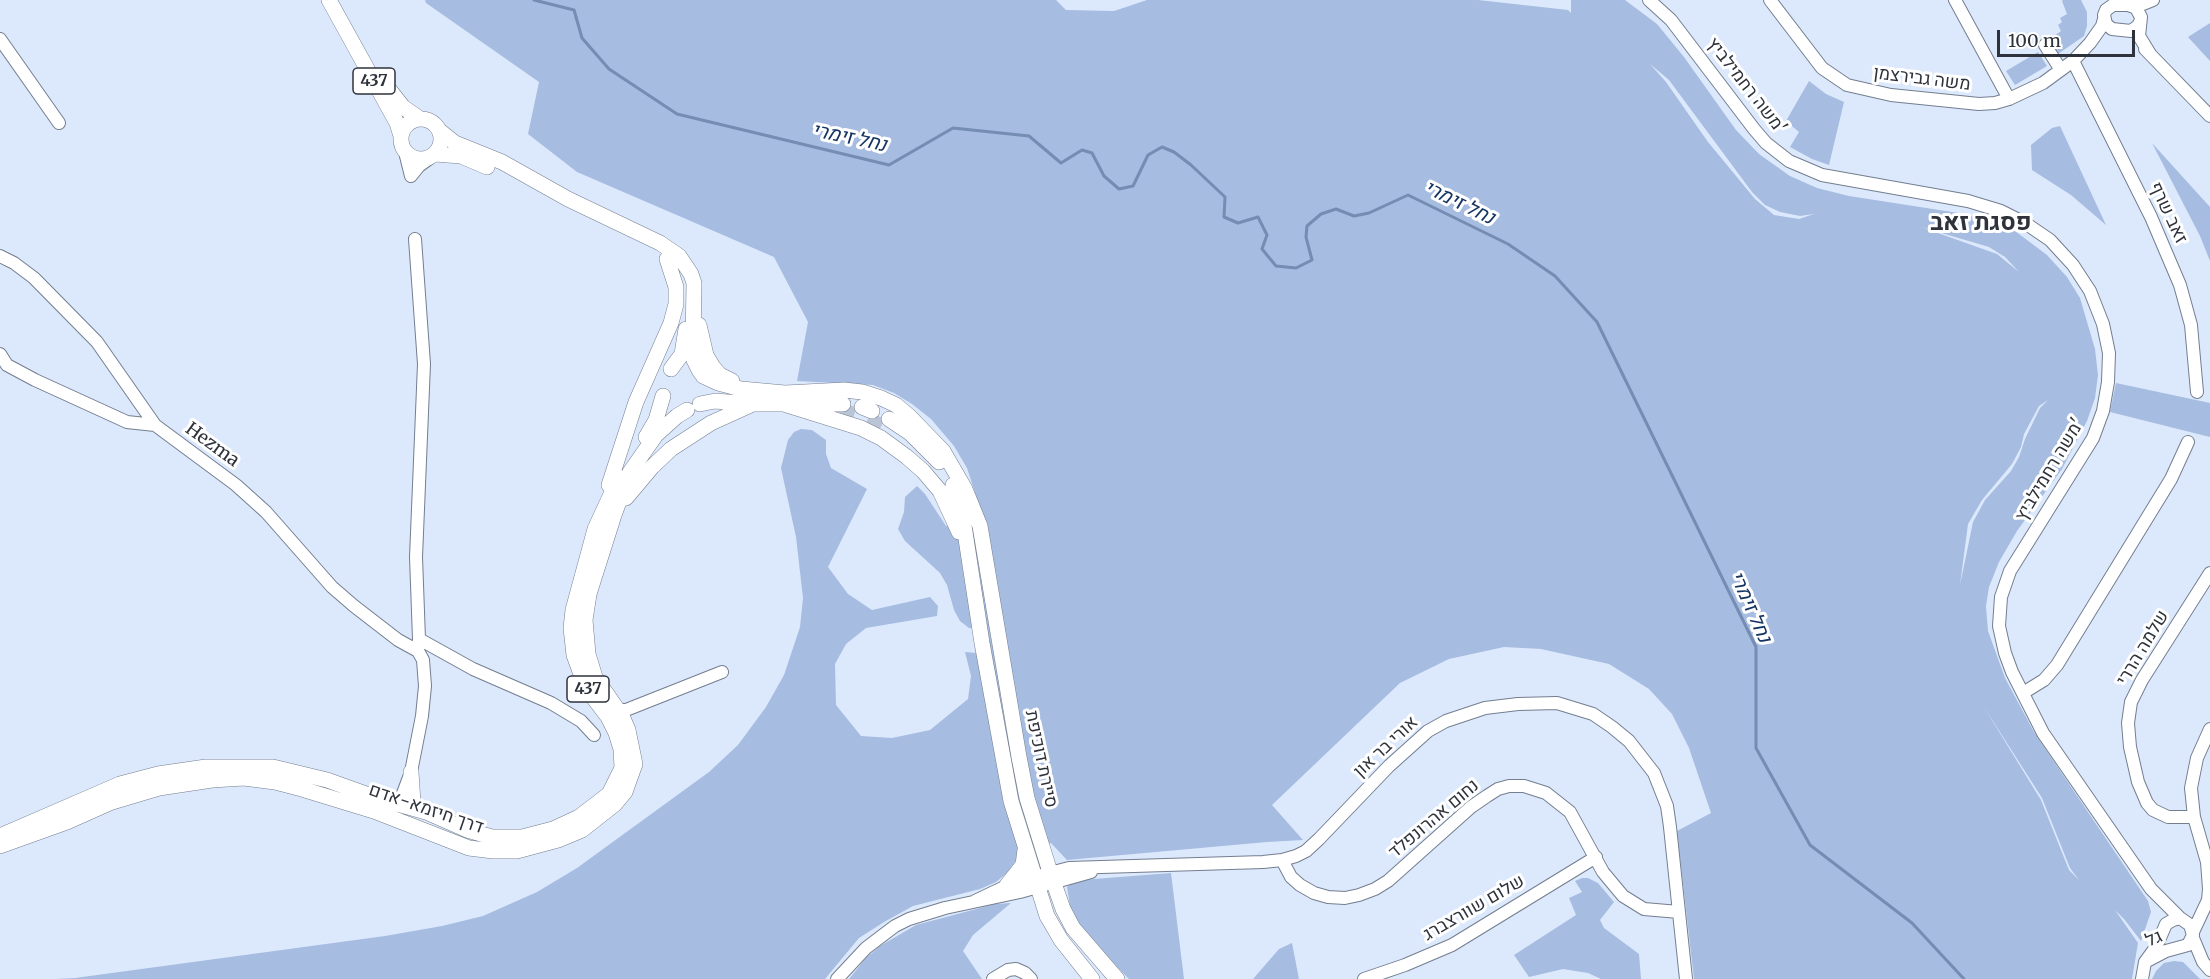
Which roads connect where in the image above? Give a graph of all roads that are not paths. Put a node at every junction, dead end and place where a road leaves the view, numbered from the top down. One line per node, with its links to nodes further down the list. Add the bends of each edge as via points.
1 (329, 0): 10 (main road, 437)
2 (1649, 0): 45 (street, משה רחמילביץ', via 1671,20 1754,129 1789,161 1822,175 1968,201 2001,212 2050,240 2090,291 2109,353 2108,389 2100,421 2017,559 2001,597 2001,640)
3 (1770, 0): 16 (street, משה גבירצמן, via 1813,58 1846,85 1891,95 1959,102 1995,103)
4 (1955, 0): 16 (street)
5 (2099, 0): 9 (street)
6 (2154, 0): 7 (street, via 2143,4); 8 (street)
7 (2119, 3): 8 (street, via 2136,9); 9 (street, via 2109,7)
8 (2140, 20): 9 (street, via 2131,31); 13 (street, via 2139,36)
9 (2110, 23): 13 (street); 14 (street, משה גבירצמן, via 2102,26)
10 (344, 26): 18 (main road, 437, via 394,97); 21 (main road, 437, via 397,123)
11 (0, 39): 19 (street)
12 (2046, 45): 15 (street)
13 (2150, 54): 17 (street)
14 (2073, 61): 15 (street, משה גבירצמן); 30 (street, זאב שרף, via 2151,217 2180,285 2191,325)
15 (2061, 70): 16 (street, משה גבירצמן)
16 (2009, 99)
17 (2210, 116)
18 (420, 119): 20 (main road, via 432,122); 21 (main road, via 408,124)
19 (59, 123)
20 (440, 131): 22 (main road, via 441,143); 26 (main road, via 455,143 502,162 671,249 691,274)
21 (403, 144): 22 (main road, via 416,159)
22 (433, 156): 25 (main road, via 454,155 476,161)
23 (415, 239): 43 (street, via 424,364 416,557)
24 (0, 256): 37 (street, Hezma, via 34,278 97,342)
25 (668, 259): 28 (main road, via 684,281 688,312 682,354); 40 (main road, via 676,287 671,323 636,402)
26 (695, 296): 29 (main road, via 694,360); 32 (main road, via 701,336 712,366)
27 (0, 354): 37 (street, via 7,365 71,397 127,422)
28 (671, 369): 29 (main road, via 686,365); 31 (main road, via 662,381)
29 (702, 374): 32 (main road); 34 (main road, via 706,393)
30 (2197, 392)
31 (663, 396): 34 (main road, via 673,407); 40 (main road, דרך חיזמא-אדם / 437, via 656,420 628,460)
32 (752, 397): 33 (main road); 34 (main road); 39 (main road, via 671,449); 62 (main road, סיירת דוכיפת, via 862,392 896,405 943,451 980,526 1027,798)
33 (790, 404): 35 (main road); 41 (main road, via 861,428 907,457 940,491)
34 (693, 407): 39 (main road, דרך חיזמא-אדם / 437, via 656,435 630,472)
35 (842, 407)
36 (887, 424): 41 (main road, סיירת דוכיפת, via 939,477 952,500)
37 (155, 425): 43 (street, Hezma, via 266,512 332,587 354,606 398,640)
38 (2188, 442): 45 (street, via 2171,479 2057,665 2044,680)
39 (614, 515): 46 (main road, דרך חיזמא-אדם / 437, via 589,594 585,620 595,677)
40 (595, 530): 54 (main road, דרך חיזמא-אדם / 437, via 571,628 574,655 582,676 608,717 621,749 622,768 609,794 579,817 522,837 492,837)
41 (969, 560): 59 (main road, סיירת דוכיפת, via 1002,759)
42 (2210, 573): 55 (street, שלמה הררי, via 2139,686 2127,734 2147,804 2168,817)
43 (418, 645): 50 (street, Hezma, via 551,703 582,721); 51 (street, via 425,686)
44 (722, 672): 47 (street)
45 (2023, 693): 65 (street, משה רחמילביץ', via 2043,733)
46 (614, 706): 47 (street, via 621,710); 49 (main road, דרך חיזמא-אדם / 437)
47 (632, 708): 49 (street, via 626,722)
48 (2210, 729): 55 (street, via 2193,773)
49 (628, 730): 56 (main road, דרך חיזמא-אדם / 437, via 635,764 625,792 582,830 517,851 493,851 469,848)
50 (594, 735)
51 (409, 779): 52 (street); 53 (main road, via 400,794); 54 (main road, via 413,803)
52 (399, 804): 53 (main road, דרך חיזמא-אדם / 437); 54 (main road, דרך חיזמא-אדם / 437); 56 (street)
53 (378, 806): 56 (main road, דרך חיזמא-אדם / 437); 57 (main road, דרך חיזמא-אדם / 437, via 327,780 273,768 206,767 120,784); 58 (main road, דרך חיזמא-אדם / 437, via 275,782 244,778 212,780 159,788 112,802)
54 (426, 812)
55 (2194, 818): 66 (street, via 2207,862)
56 (412, 827)
57 (0, 836)
58 (0, 846)
59 (1025, 850): 63 (main road, סיירת דוכיפת); 64 (main road, via 1023,865)
60 (1596, 857): 61 (street, נחום אהרונפלד, via 1560,802 1536,788 1509,786 1471,807 1388,881 1359,895 1345,898 1314,893 1300,885); 68 (street, נחום אהרונפלד, via 1612,884 1634,904 1659,912); 80 (street, שלום שוורצברג, via 1452,945)
61 (1282, 861): 62 (street, אורי בר און, via 1109,868); 68 (street, אורי בר און, via 1306,851 1428,731 1485,708 1557,703 1593,714 1612,727 1629,741 1654,773 1667,806)
62 (1052, 877): 63 (street, אורי בר און); 79 (main road, סיירת דוכיפת, via 1073,928)
63 (1036, 882): 64 (street); 67 (street); 78 (main road, סיירת דוכיפת, via 1047,916)
64 (1007, 885): 67 (street)
65 (2151, 889): 69 (street, משה רחמילביץ'); 70 (street, משה רחמילביץ')
66 (2209, 889): 69 (street, via 2195,912); 71 (street)
67 (975, 901): 75 (street, via 924,913 895,926 850,962)
68 (1679, 912): 81 (street, אורי בר און)
69 (2182, 919): 70 (street, via 2173,920); 71 (street, via 2190,925)
70 (2165, 929): 72 (street, via 2166,943); 73 (street, גל)
71 (2193, 935): 72 (street, via 2191,942); 74 (street)
72 (2180, 948): 73 (street, גל); 74 (street)
73 (2145, 962): 82 (street, גל)
74 (2207, 966)
75 (837, 979)
76 (993, 979): 77 (street, via 1016,969)
77 (1031, 979)
78 (1092, 979)
79 (1116, 979)
80 (1364, 979)
81 (1686, 979)
82 (2142, 979)

